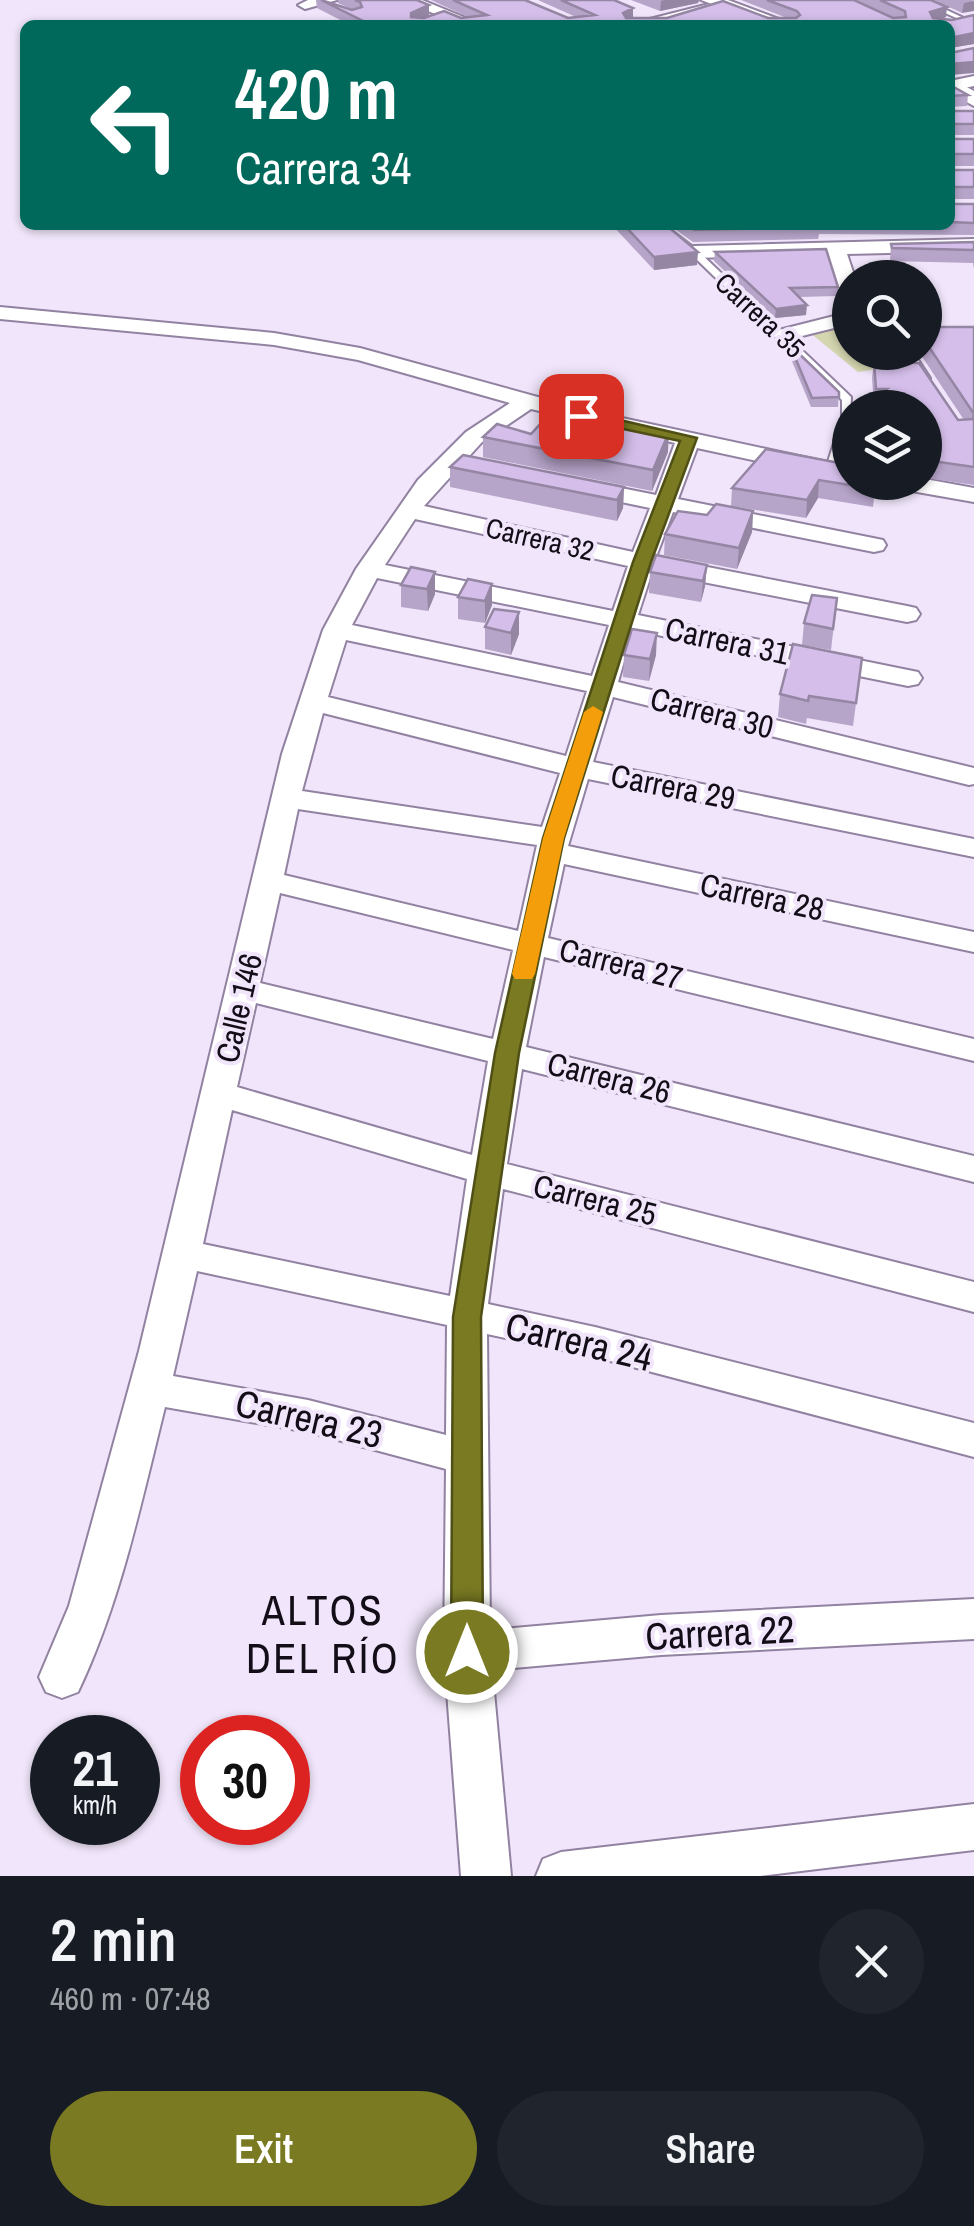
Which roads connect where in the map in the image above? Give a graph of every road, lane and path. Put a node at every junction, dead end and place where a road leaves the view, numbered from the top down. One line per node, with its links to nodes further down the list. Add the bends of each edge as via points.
1 (409, 0): 6 (street)
2 (919, 0): 5 (lane)
3 (718, 2): 8 (street); 9 (street)
4 (624, 6): 7 (street)
5 (970, 19)
6 (450, 20)
7 (662, 20)
8 (672, 20)
9 (771, 20)
10 (957, 84): 11 (street)
11 (970, 110)
12 (665, 230): 15 (lane, Carrera 35)
13 (974, 244): 14 (street)
14 (836, 248): 15 (street); 16 (street)
15 (694, 252): 19 (lane, Carrera 35)
16 (840, 260)
17 (0, 313): 23 (street, via 274,339 360,354)
18 (832, 323): 19 (street)
19 (782, 336): 22 (lane, Carrera 35)
20 (920, 370): 21 (lane)
21 (930, 384)
22 (838, 390)
23 (528, 401): 24 (street); 25 (street, Calle 146, via 474,436)
24 (689, 438): 27 (street); 31 (street)
25 (449, 462): 26 (street); 32 (street, Calle 146)
26 (488, 469)
27 (832, 470)
28 (547, 480): 31 (street)
29 (942, 489): 30 (street)
30 (974, 495)
31 (664, 504): 33 (street); 34 (street)
32 (409, 510): 34 (street, Carrera 32); 35 (street, Calle 146)
33 (874, 544)
34 (642, 562): 36 (street, Carrera 32); 37 (street)
35 (369, 569): 37 (street, Carrera 31); 38 (street, Calle 146)
36 (907, 614)
37 (626, 620): 39 (street, Carrera 31); 40 (street)
38 (336, 630): 40 (street, Carrera 30); 41 (street, Calle 146)
39 (908, 678)
40 (601, 686): 42 (street); 43 (street, Carrera 30)
41 (315, 702): 42 (street, Carrera 29); 44 (street, Calle 146)
42 (577, 768): 45 (street); 46 (street, Carrera 29)
43 (969, 776)
44 (286, 798): 45 (street, Carrera 28); 47 (street, Calle 146)
45 (552, 845): 48 (street); 49 (street, Carrera 28)
46 (974, 848)
47 (268, 882): 48 (street, Carrera 27); 50 (street, Calle 146)
48 (530, 942): 51 (street, Carrera 27); 52 (street)
49 (974, 942)
50 (243, 989): 52 (street, Carrera 26); 53 (street, Calle 146)
51 (974, 1050)
52 (507, 1053): 54 (street, Carrera 26); 55 (street)
53 (219, 1094): 55 (street, Carrera 25); 56 (street, Calle 146)
54 (974, 1169)
55 (487, 1172): 57 (street, Carrera 25); 58 (street)
56 (182, 1254): 58 (street, Carrera 24); 59 (street, Calle 146)
57 (974, 1297)
58 (467, 1317): 60 (street, Carrera 24, via 594,1342); 61 (street)
59 (149, 1388): 61 (street, Carrera 23, via 308,1416); 64 (street, Calle 146, via 92,1606)
60 (974, 1440)
61 (467, 1458): 63 (street)
62 (974, 1619): 63 (street, Carrera 22)
63 (467, 1652): 66 (street)
64 (62, 1678)
65 (974, 1827): 67 (street)
66 (486, 1876)
67 (560, 1876)

